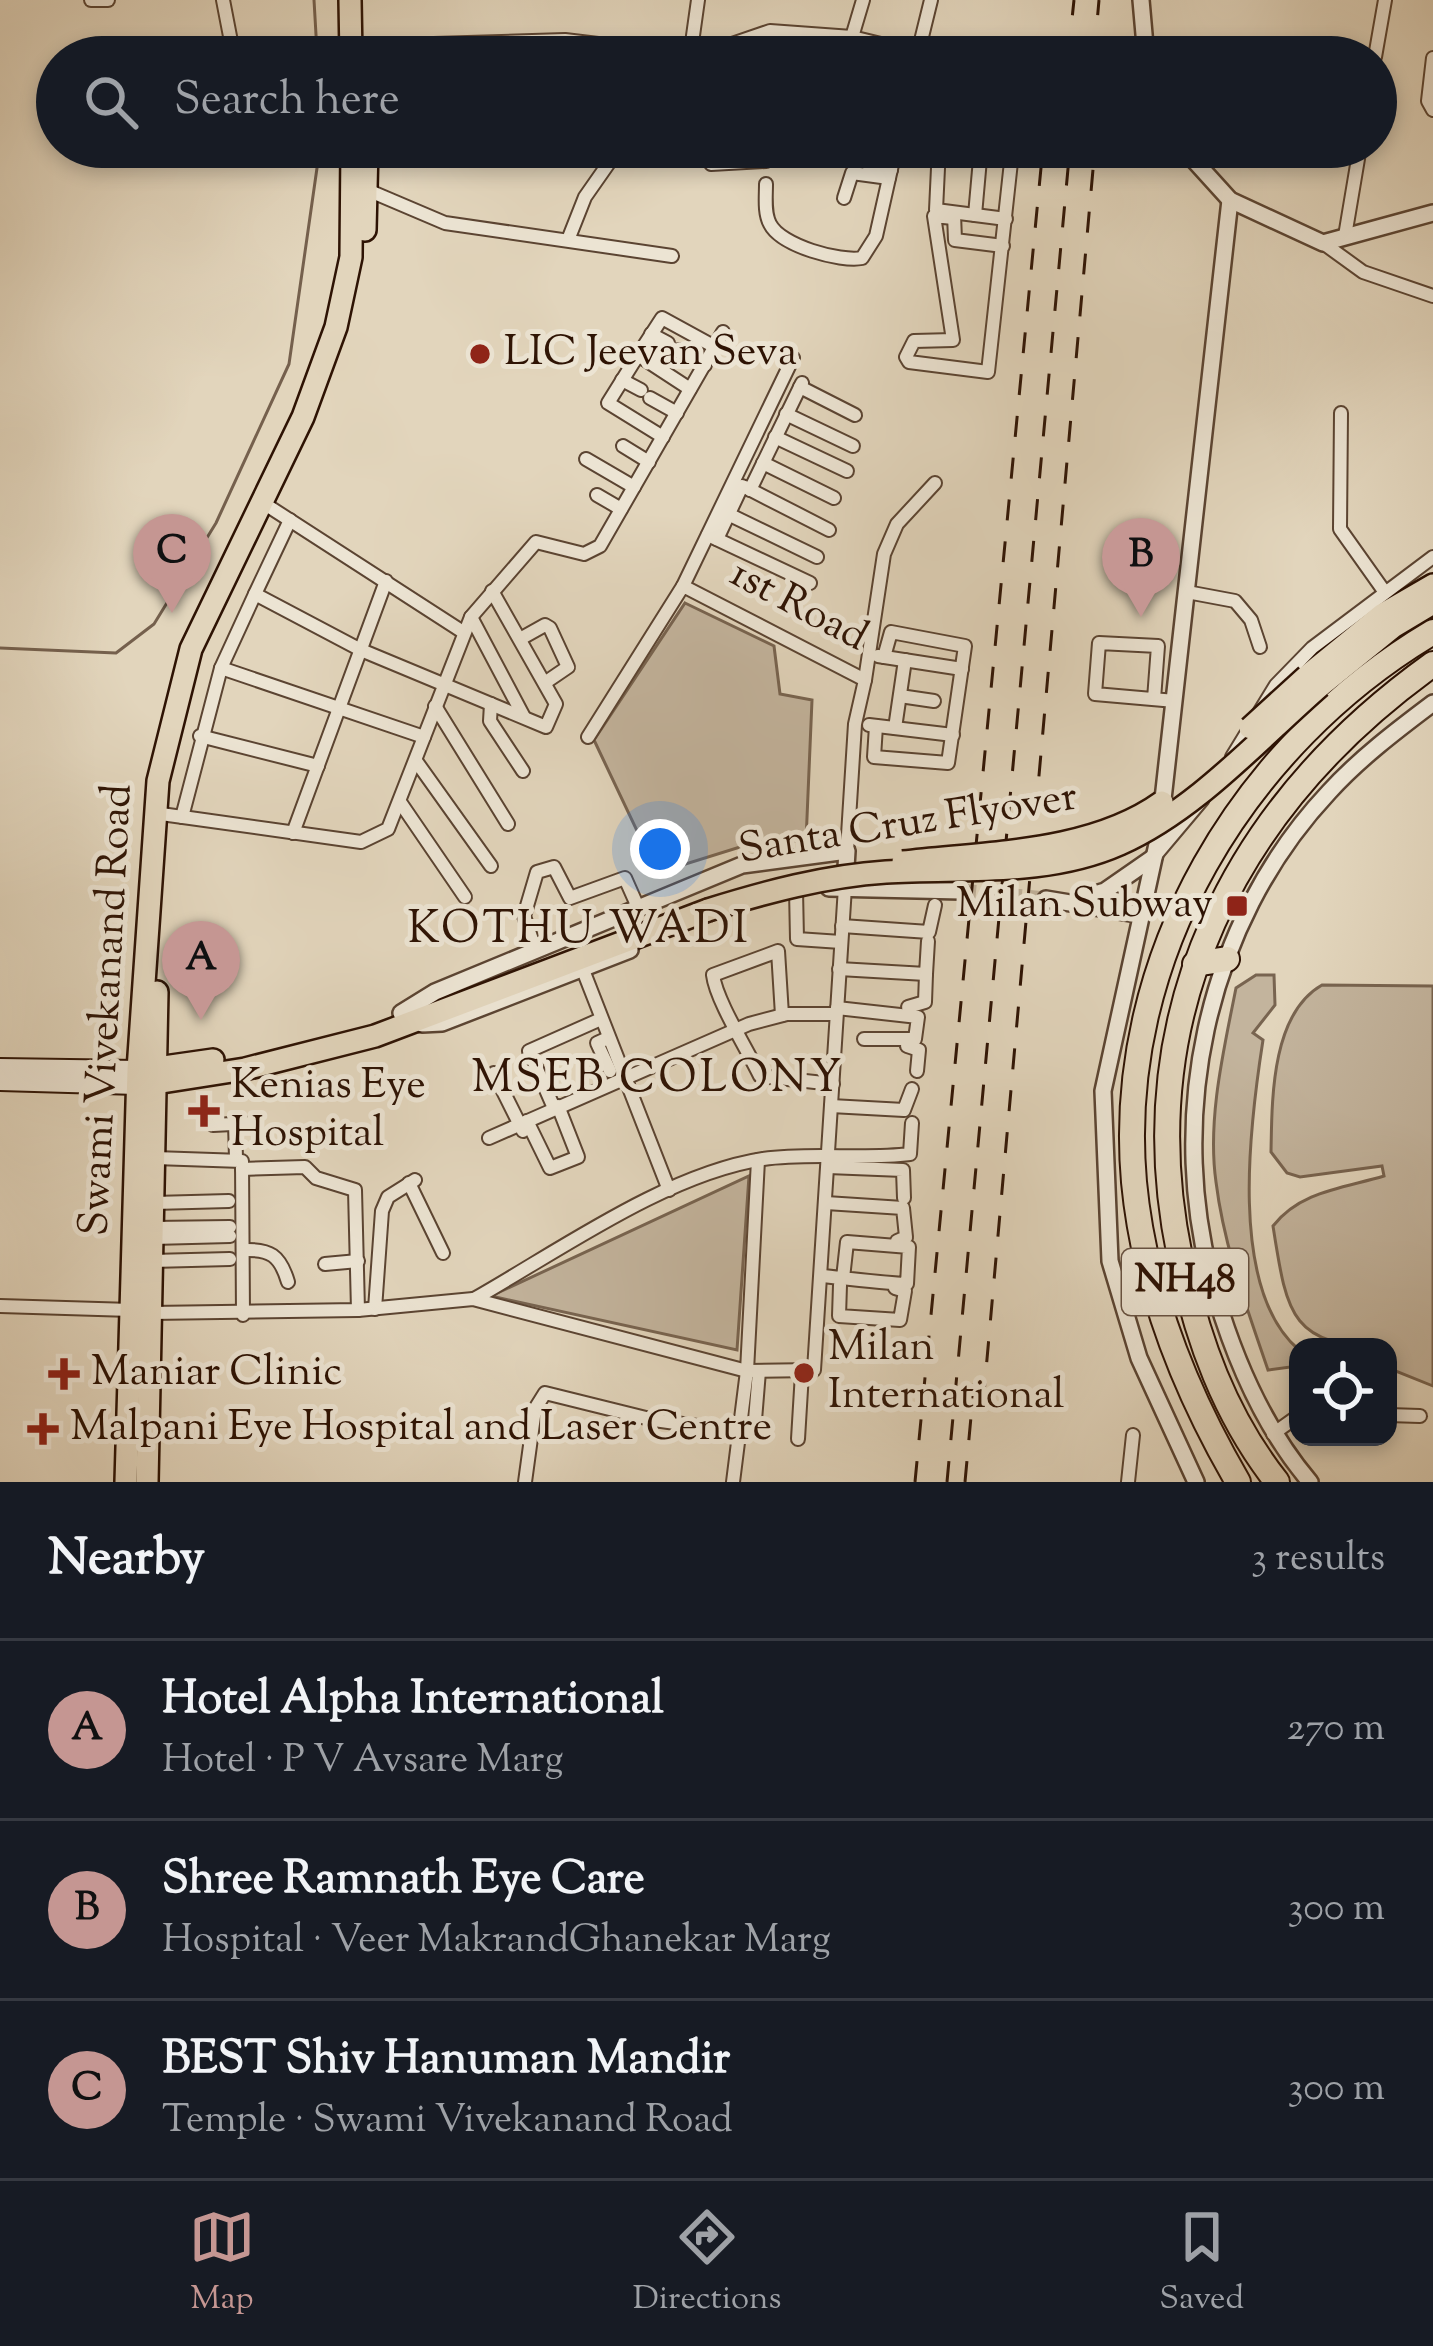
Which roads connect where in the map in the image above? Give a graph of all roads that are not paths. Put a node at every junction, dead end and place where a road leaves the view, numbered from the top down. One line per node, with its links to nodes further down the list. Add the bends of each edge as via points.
1 (91, 0): 2 (street)
2 (108, 0)
3 (223, 0): 11 (street)
4 (350, 0): 12 (main road)
5 (364, 0): 13 (main road)
6 (698, 0): 14 (street)
7 (863, 0): 17 (street)
8 (931, 0): 18 (street)
9 (1142, 0): 19 (street)
10 (1385, 0): 20 (street)
11 (230, 36)
12 (356, 36)
13 (360, 36)
14 (694, 36)
15 (755, 36): 16 (street)
16 (829, 36)
17 (853, 36)
18 (922, 36)
19 (1145, 36)
20 (1379, 36)
21 (1433, 58): 22 (street)
22 (1433, 110)
23 (356, 168): 35 (main road, Swami Vivekanand Road)
24 (363, 168): 35 (main road, Swami Vivekanand Road)
25 (605, 168): 43 (street)
26 (875, 168): 33 (street)
27 (891, 168): 33 (street)
28 (937, 168): 39 (street, via 934,207)
29 (979, 168): 40 (street)
30 (1011, 168): 41 (street)
31 (1201, 168): 37 (street)
32 (1357, 168): 42 (street)
33 (890, 174): 34 (street, via 870,249 846,261 772,230); 36 (street, via 852,173)
34 (766, 184)
35 (360, 188): 43 (street, via 445,223); 74 (main road, Swami Vivekanand Road, via 352,317); 106 (main road, Swami Vivekanand Road, via 336,327 303,417 190,649)
36 (844, 198)
37 (1230, 200): 44 (street); 85 (street)
38 (1433, 213): 42 (street)
39 (953, 215): 40 (street); 45 (street, via 953,239); 45 (street, via 934,216 933,237 949,285 953,340 909,343 909,362 990,370)
40 (975, 215): 41 (street)
41 (1006, 219): 45 (street)
42 (1346, 236): 44 (street)
43 (568, 240): 46 (street)
44 (1323, 243): 47 (street, via 1363,272)
45 (1004, 246)
46 (672, 256)
47 (1433, 296)
48 (723, 332): 50 (street)
49 (651, 334): 50 (street, via 665,318); 51 (street); 53 (street)
50 (715, 347): 53 (street)
51 (638, 356): 54 (street); 55 (street)
52 (793, 358): 69 (street)
53 (705, 365): 55 (street)
54 (622, 380): 56 (street); 60 (street, via 610,408)
55 (691, 389): 56 (street)
56 (677, 413): 60 (street)
57 (1341, 413): 86 (street, via 1340,529)
58 (786, 414): 59 (street, via 801,385); 61 (street); 63 (street)
59 (855, 415)
60 (663, 437): 65 (street)
61 (775, 437): 66 (street); 67 (street)
62 (623, 446): 65 (street)
63 (853, 446)
64 (586, 459): 70 (street)
65 (649, 462): 70 (street)
66 (763, 463): 69 (street); 72 (street)
67 (847, 471)
68 (934, 483): 96 (street, via 897,524 884,554)
69 (742, 486): 75 (street); 76 (street); 77 (street)
70 (634, 487): 73 (street)
71 (597, 495): 73 (street)
72 (835, 498)
73 (621, 509): 84 (street, via 594,552 536,542)
74 (280, 514): 80 (street); 87 (street); 106 (main road, Swami Vivekanand Road)
75 (728, 514): 77 (street); 78 (street)
76 (829, 530)
77 (712, 537): 81 (street); 83 (street)
78 (817, 557)
79 (1433, 557): 86 (street)
80 (386, 581): 90 (street); 94 (street)
81 (810, 583)
82 (1433, 585): 103 (main road, via 1383,614)
83 (683, 586): 102 (street, 1st Road); 122 (street, 1st Road)
84 (492, 591): 89 (street); 92 (street)
85 (1187, 592): 93 (street, via 1235,601); 97 (street)
86 (1384, 592): 131 (street, via 1276,685 1176,838)
87 (255, 594): 94 (street); 100 (street)
88 (1433, 603): 103 (main road, Santa Cruz Flyover)
89 (470, 617): 90 (street); 115 (street)
90 (463, 632): 105 (street)
91 (1433, 632): 222 (highway, NH48, via 1347,689 1274,760 1190,893 1152,998 1134,1134 1140,1225 1178,1362)
92 (520, 639): 104 (street); 104 (street, via 550,628 568,667)
93 (1260, 647)
94 (361, 650): 105 (street); 114 (street)
95 (1158, 655): 97 (street); 108 (street); 108 (street, via 1156,646 1099,643 1095,694)
96 (878, 656): 98 (street); 101 (street, via 892,632 964,644); 102 (street)
97 (1180, 658): 110 (street)
98 (905, 660): 101 (street); 107 (street)
99 (1433, 664): 148 (highway, NH48, via 1369,710 1300,783 1247,856)
100 (221, 668): 114 (street); 120 (street)
101 (962, 669): 119 (street)
102 (865, 680): 116 (street, 1st Road)
103 (1314, 681): 133 (main road, Santa Cruz Flyover, bridge, via 1150,829 1079,860); 140 (main road, Santa Cruz Flyover, bridge, via 1184,787 1116,828 768,882)
104 (546, 682): 115 (street, via 556,704 546,727)
105 (443, 684): 112 (street); 113 (street)
106 (186, 692): 127 (main road, Swami Vivekanand Road)
107 (900, 696): 109 (street); 118 (street)
108 (1154, 699): 110 (street)
109 (934, 700)
110 (1174, 701): 131 (street)
111 (1433, 703): 147 (street, via 1328,792 1294,835)
112 (491, 704): 115 (street); 125 (street, via 491,724)
113 (434, 706): 121 (street); 128 (street)
114 (339, 707): 121 (street); 124 (street)
115 (524, 718)
116 (856, 724): 117 (street); 130 (street, 1st Road)
117 (876, 726): 118 (street); 119 (street, via 874,757 944,765)
118 (896, 728): 119 (street)
119 (953, 735)
120 (200, 736): 124 (street); 127 (street)
121 (424, 736): 123 (street)
122 (588, 736)
123 (416, 761): 126 (street); 132 (street)
124 (318, 766): 129 (street)
125 (523, 771)
126 (400, 802): 129 (street, via 376,838); 136 (street)
127 (167, 815): 129 (street); 165 (main road, Swami Vivekanand Road)
128 (508, 824)
129 (293, 833)
130 (848, 850): 134 (street, 1st Road); 139 (street, via 742,866)
131 (1154, 857): 138 (street, via 1105,891); 142 (street)
132 (491, 866)
133 (956, 882): 134 (street); 140 (main road, Santa Cruz Flyover, bridge, via 886,872)
134 (845, 887): 135 (street); 143 (street, 1st Road)
135 (796, 890): 145 (street, via 797,939); 150 (street)
136 (465, 897)
137 (1046, 899): 138 (street)
138 (1072, 901): 142 (street)
139 (637, 905): 146 (street); 146 (street, via 626,878 570,898 554,867 537,872 524,916)
140 (705, 905): 155 (main road, Santa Cruz Flyover)
141 (935, 905): 143 (street, via 929,932)
142 (1142, 915): 221 (street, via 1102,1091 1106,1240 1139,1358)
143 (842, 926): 145 (street, 1st Road)
144 (928, 941): 151 (street)
145 (841, 942): 149 (street, 1st Road)
146 (535, 949): 155 (street)
147 (1227, 959): 148 (highway); 213 (street, via 1194,1101 1196,1224 1232,1349)
148 (1195, 964): 223 (highway, NH48, via 1166,1095 1172,1218 1205,1355)
149 (839, 969): 151 (street); 153 (street, 1st Road)
150 (583, 970): 155 (street, via 442,1023); 156 (street)
151 (926, 974): 152 (street, via 922,1005)
152 (864, 1005)
153 (836, 1011): 154 (street); 158 (street, via 918,1016 915,1040); 159 (street, 1st Road)
154 (782, 1015): 157 (street); 157 (street, via 781,958 771,950 712,978)
155 (408, 1016): 165 (main road, Santa Cruz Flyover, via 304,1047)
156 (601, 1019): 164 (street); 171 (street, via 529,1051)
157 (737, 1029): 164 (street); 167 (street, via 760,1076)
158 (864, 1039)
159 (834, 1041): 162 (street, via 917,1046); 167 (street, 1st Road)
160 (523, 1053): 171 (street)
161 (0, 1068): 165 (main road)
162 (917, 1071)
163 (494, 1073): 173 (street)
164 (616, 1074): 171 (street); 183 (street)
165 (147, 1077): 166 (main road); 178 (main road, Swami Vivekanand Road); 204 (main road, Swami Vivekanand Road)
166 (0, 1081)
167 (832, 1084): 170 (street, 1st Road)
168 (912, 1089): 170 (street, via 904,1110)
169 (514, 1095): 173 (street)
170 (831, 1106): 180 (street, 1st Road)
171 (553, 1111): 173 (street); 173 (street, via 578,1156 550,1168)
172 (252, 1123): 175 (street)
173 (526, 1123): 177 (street); 182 (street)
174 (912, 1123): 180 (street, via 905,1155)
175 (235, 1124): 176 (street); 181 (street)
176 (213, 1125)
177 (489, 1138)
178 (155, 1158): 181 (street); 186 (main road, Swami Vivekanand Road)
179 (758, 1160): 180 (street); 183 (street); 206 (street)
180 (828, 1160): 184 (street, via 902,1170); 187 (street, 1st Road)
181 (239, 1163): 191 (street); 194 (street, via 305,1168 351,1186)
182 (543, 1173)
183 (669, 1190): 200 (street)
184 (904, 1198)
185 (228, 1199): 186 (street)
186 (154, 1200): 189 (main road, Swami Vivekanand Road)
187 (826, 1203): 190 (street, 1st Road); 190 (street, via 903,1208 906,1238)
188 (230, 1232): 189 (street)
189 (153, 1233): 195 (main road, Swami Vivekanand Road)
190 (824, 1235): 197 (street, 1st Road)
191 (243, 1250): 199 (street, via 272,1253); 205 (street)
192 (443, 1253): 202 (street, via 412,1181 382,1211)
193 (230, 1259): 195 (street)
194 (358, 1261): 196 (street); 203 (street)
195 (152, 1262): 204 (main road, Swami Vivekanand Road)
196 (325, 1264)
197 (822, 1280): 198 (street); 207 (street, 1st Road, via 816,1364)
198 (842, 1281): 198 (street, via 903,1289 904,1318 839,1316); 198 (street, via 907,1284 909,1247 848,1241)
199 (288, 1282)
200 (472, 1299): 202 (street); 206 (street)
201 (0, 1306): 204 (street)
202 (375, 1309): 203 (street)
203 (358, 1310): 205 (street)
204 (141, 1311): 205 (street); 216 (main road, Swami Vivekanand Road); 217 (main road, Swami Vivekanand Road)
205 (244, 1315)
206 (753, 1371): 207 (street); 211 (street); 212 (street)
207 (803, 1373): 215 (street, 1st Road)
208 (1397, 1415): 209 (street)
209 (1420, 1416)
210 (1289, 1419): 213 (street)
211 (755, 1420)
212 (740, 1432): 218 (street, via 545,1394 535,1409); 219 (street)
213 (1274, 1434): 224 (street)
214 (1133, 1435): 220 (street)
215 (798, 1439)
216 (126, 1482)
217 (147, 1482)
218 (525, 1482)
219 (733, 1482)
220 (1128, 1482)
221 (1196, 1482)
222 (1238, 1482)
223 (1276, 1482)
224 (1310, 1482)

